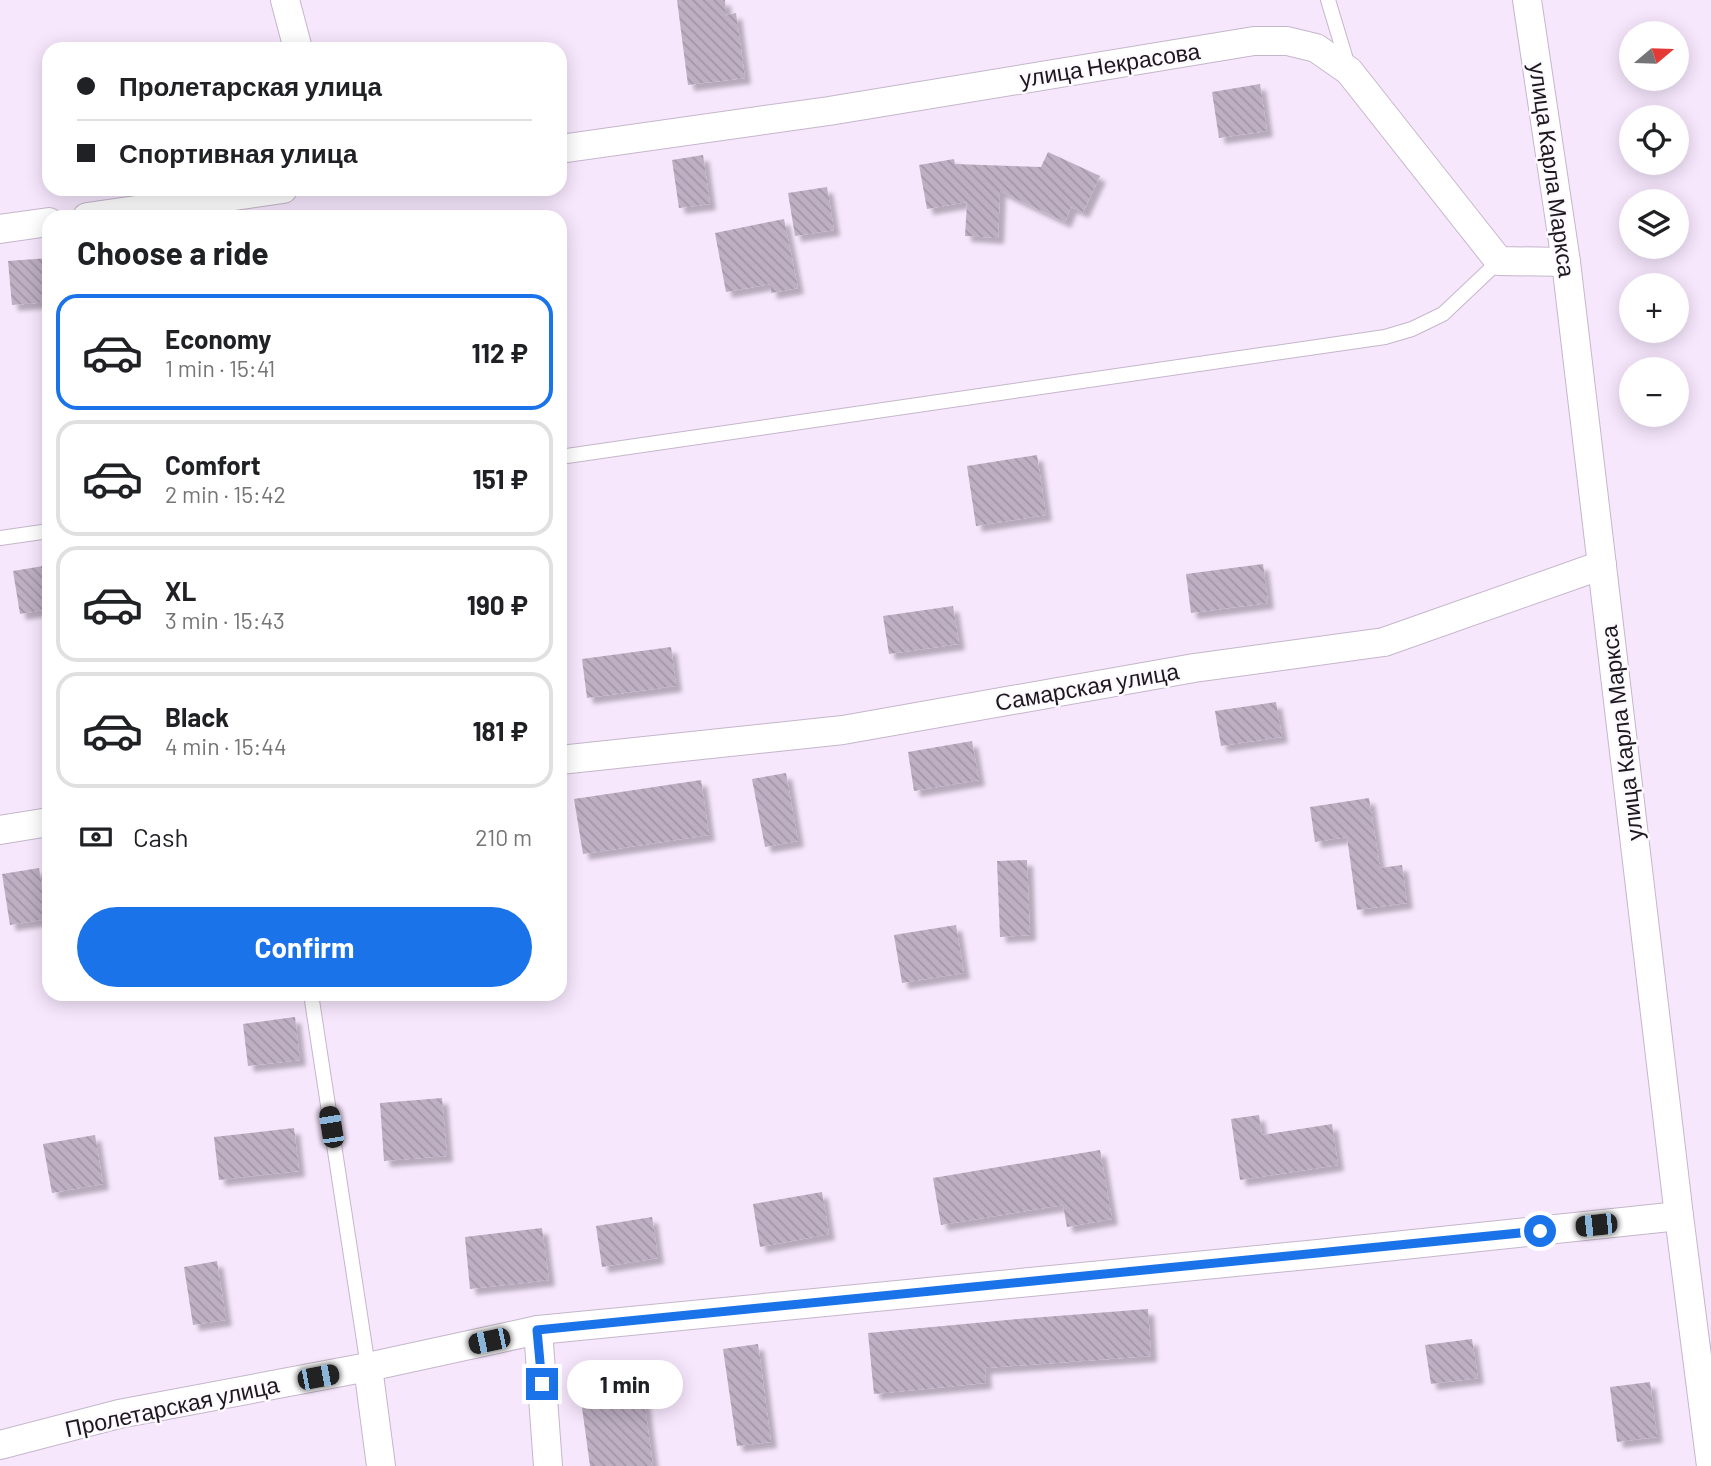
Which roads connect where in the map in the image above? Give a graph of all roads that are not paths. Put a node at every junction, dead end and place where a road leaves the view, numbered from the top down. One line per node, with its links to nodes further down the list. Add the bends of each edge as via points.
1 (285, 0): 4 (street)
2 (1328, 0): 5 (lane)
3 (1527, 0): 12 (street, улица Карла Маркса)
4 (296, 42)
5 (1349, 71): 6 (street, улица Некрасова, via 1316,48 1287,41 1254,41 829,111); 11 (street, улица Некрасова)
6 (567, 148)
7 (234, 196): 8 (street)
8 (136, 210)
9 (42, 223): 10 (street)
10 (0, 229)
11 (1499, 261): 12 (street); 13 (lane, via 1443,314 1385,337)
12 (1566, 261): 16 (street, улица Карла Маркса)
13 (567, 456)
14 (42, 532): 15 (lane)
15 (0, 538)
16 (1602, 565): 17 (street, Самарская улица, via 1384,642 1194,668 843,730); 21 (street, улица Карла Маркса)
17 (567, 759)
18 (42, 823): 19 (street)
19 (0, 830)
20 (312, 1001): 23 (lane)
21 (1679, 1216): 22 (street, Пролетарская улица); 27 (street, улица Карла Маркса)
22 (537, 1330): 23 (street, Пролетарская улица); 26 (street)
23 (368, 1367): 24 (street, Пролетарская улица, via 119,1414); 25 (street)
24 (0, 1445)
25 (381, 1466)
26 (548, 1466)
27 (1711, 1466)

